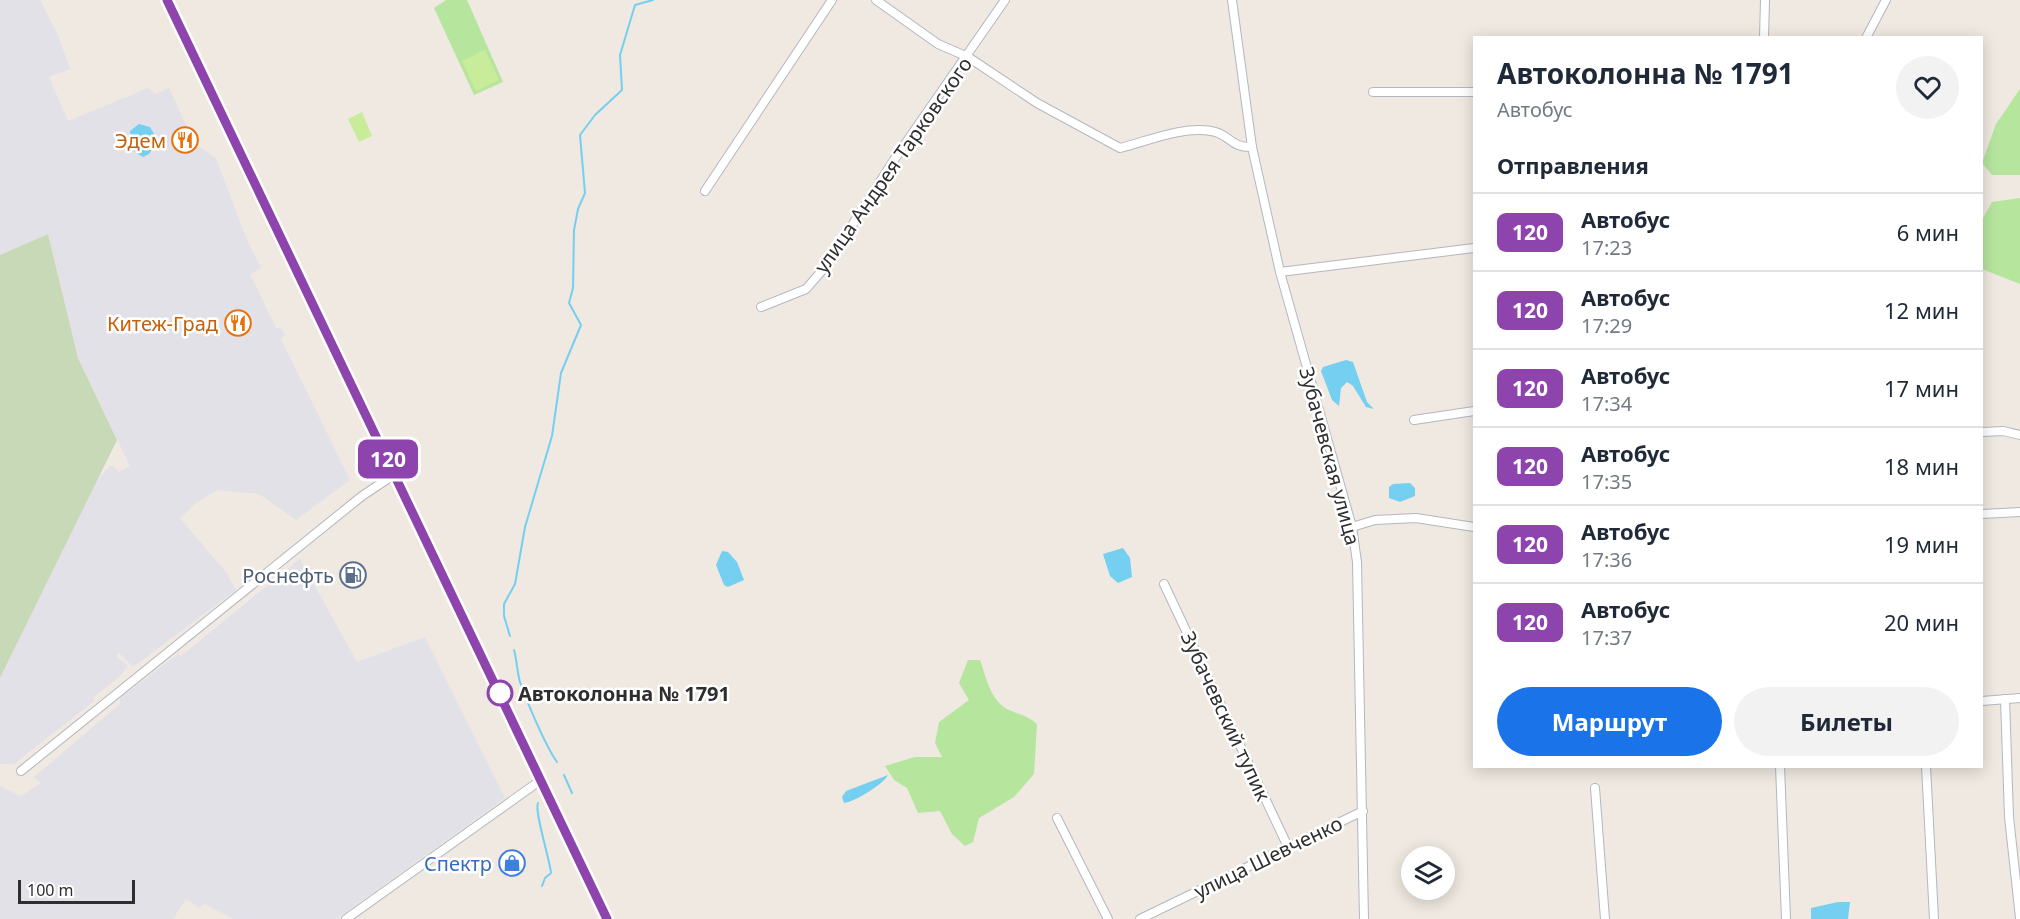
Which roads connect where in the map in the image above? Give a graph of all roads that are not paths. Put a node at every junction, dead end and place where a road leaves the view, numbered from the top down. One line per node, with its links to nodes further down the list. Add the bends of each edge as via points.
1 (167, 0): 22 (main road)
2 (832, 0): 14 (street)
3 (876, 0): 10 (street, via 938,44)
4 (1005, 0): 10 (street, улица Андрея Тарковского)
5 (1232, 0): 13 (street, Зубачевская улица)
6 (1765, 0): 8 (street)
7 (1886, 0): 9 (street)
8 (1764, 36)
9 (1867, 36)
10 (968, 57): 13 (street, via 1036,102 1120,148 1198,129 1215,131 1239,147); 17 (street, улица Андрея Тарковского, via 896,157 826,266 806,289)
11 (1373, 92): 12 (street)
12 (1473, 92)
13 (1252, 147): 16 (street, Зубачевская улица)
14 (705, 191)
15 (1473, 248): 16 (street)
16 (1280, 272): 25 (street, Зубачевская улица)
17 (761, 307)
18 (1473, 411): 19 (street)
19 (1414, 420)
20 (1983, 432): 21 (street)
21 (2020, 435)
22 (395, 474): 33 (street, via 362,496); 34 (main road)
23 (2020, 512): 24 (street)
24 (1983, 514)
25 (1352, 527): 26 (street, via 1392,518); 36 (street, Зубачевская улица, via 1357,562)
26 (1473, 527)
27 (1164, 584): 38 (street, Зубачевский тупик)
28 (2020, 698): 29 (street)
29 (2005, 699): 30 (street); 39 (street, via 2009,817)
30 (1983, 701)
31 (1780, 768): 46 (street)
32 (1926, 768): 47 (street)
33 (21, 771)
34 (541, 780): 40 (street); 41 (main road)
35 (1595, 788): 45 (street)
36 (1363, 811): 38 (street, улица Шевченко); 44 (street, Зубачевская улица)
37 (1057, 818): 42 (street)
38 (1288, 847): 43 (street, улица Шевченко)
39 (2020, 918)
40 (346, 919)
41 (607, 919)
42 (1108, 919)
43 (1140, 919)
44 (1364, 919)
45 (1605, 919)
46 (1786, 919)
47 (1934, 919)

